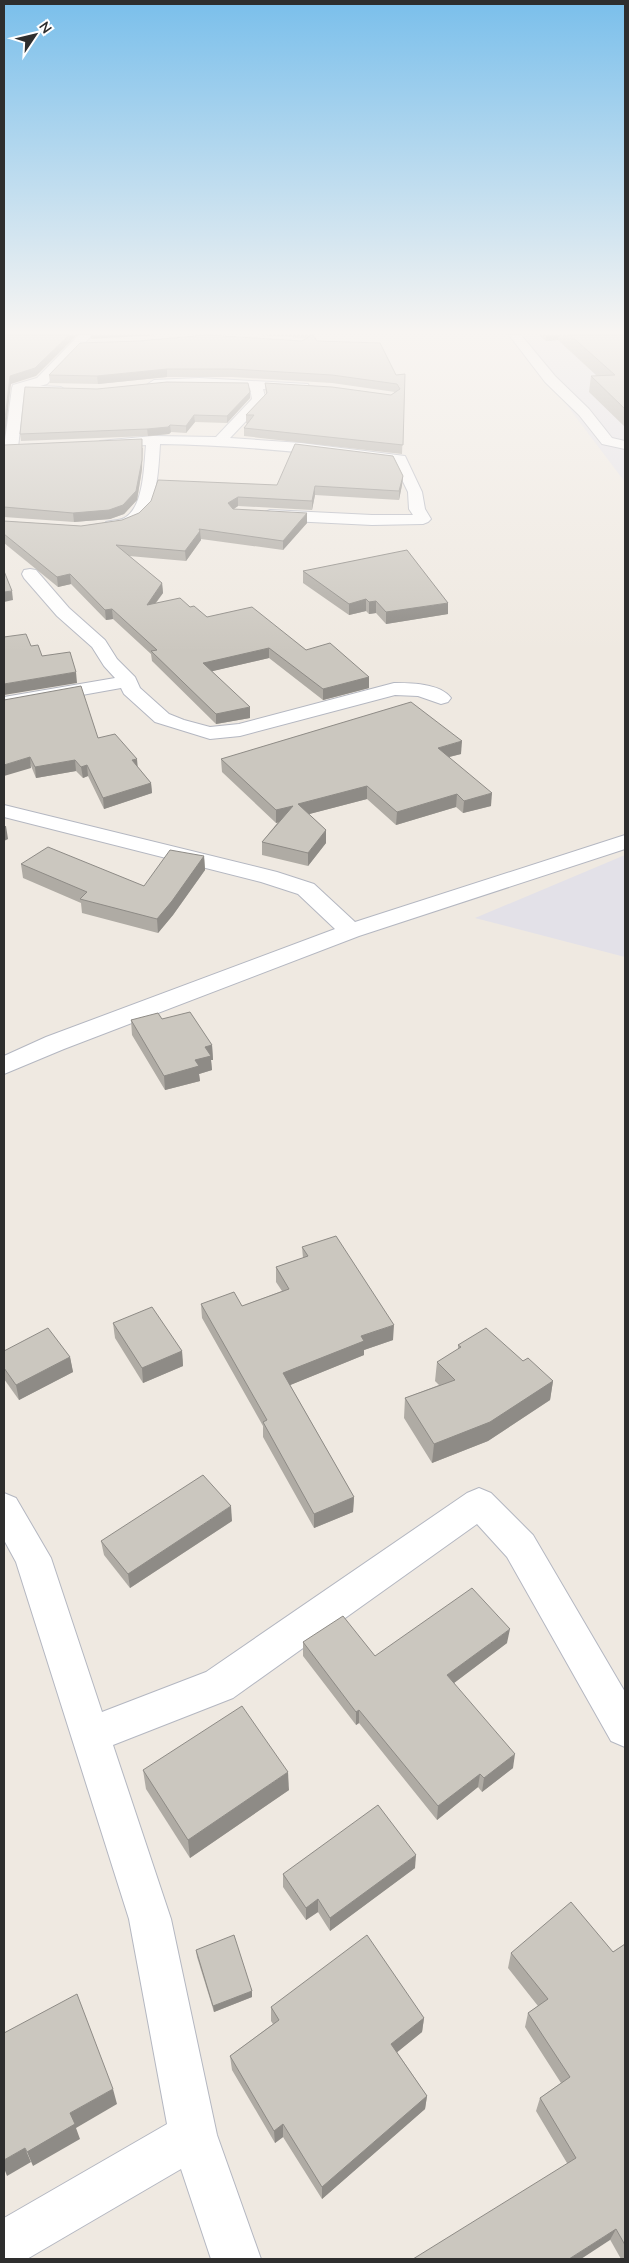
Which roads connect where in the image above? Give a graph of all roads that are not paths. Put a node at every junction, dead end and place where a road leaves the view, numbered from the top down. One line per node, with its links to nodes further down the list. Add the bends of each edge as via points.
1 (153, 440): 11 (street, via 143,509 130,521)
2 (146, 441): 6 (street)
3 (194, 441): 4 (street)
4 (220, 441): 10 (street, via 400,459 423,520)
5 (606, 441): 7 (street)
6 (92, 445)
7 (625, 445)
8 (28, 447): 9 (street)
9 (7, 448)
10 (257, 514)
11 (97, 527)
12 (30, 574): 13 (street, via 63,612 98,644)
13 (128, 681): 14 (street, via 131,690 162,718 210,733 240,730 394,689 428,691); 15 (street)
14 (441, 698)
15 (4, 703)
16 (4, 811): 18 (street, via 306,889)
17 (625, 842): 18 (street)
18 (351, 930): 19 (street, via 55,1043)
19 (4, 1066)
20 (4, 1508): 22 (street, via 33,1558)
21 (625, 1728): 22 (street, via 520,1546 479,1502 219,1685)
22 (91, 1736): 23 (street, via 150,1919)
23 (193, 2135): 24 (street); 25 (street)
24 (4, 2245)
25 (236, 2259)

